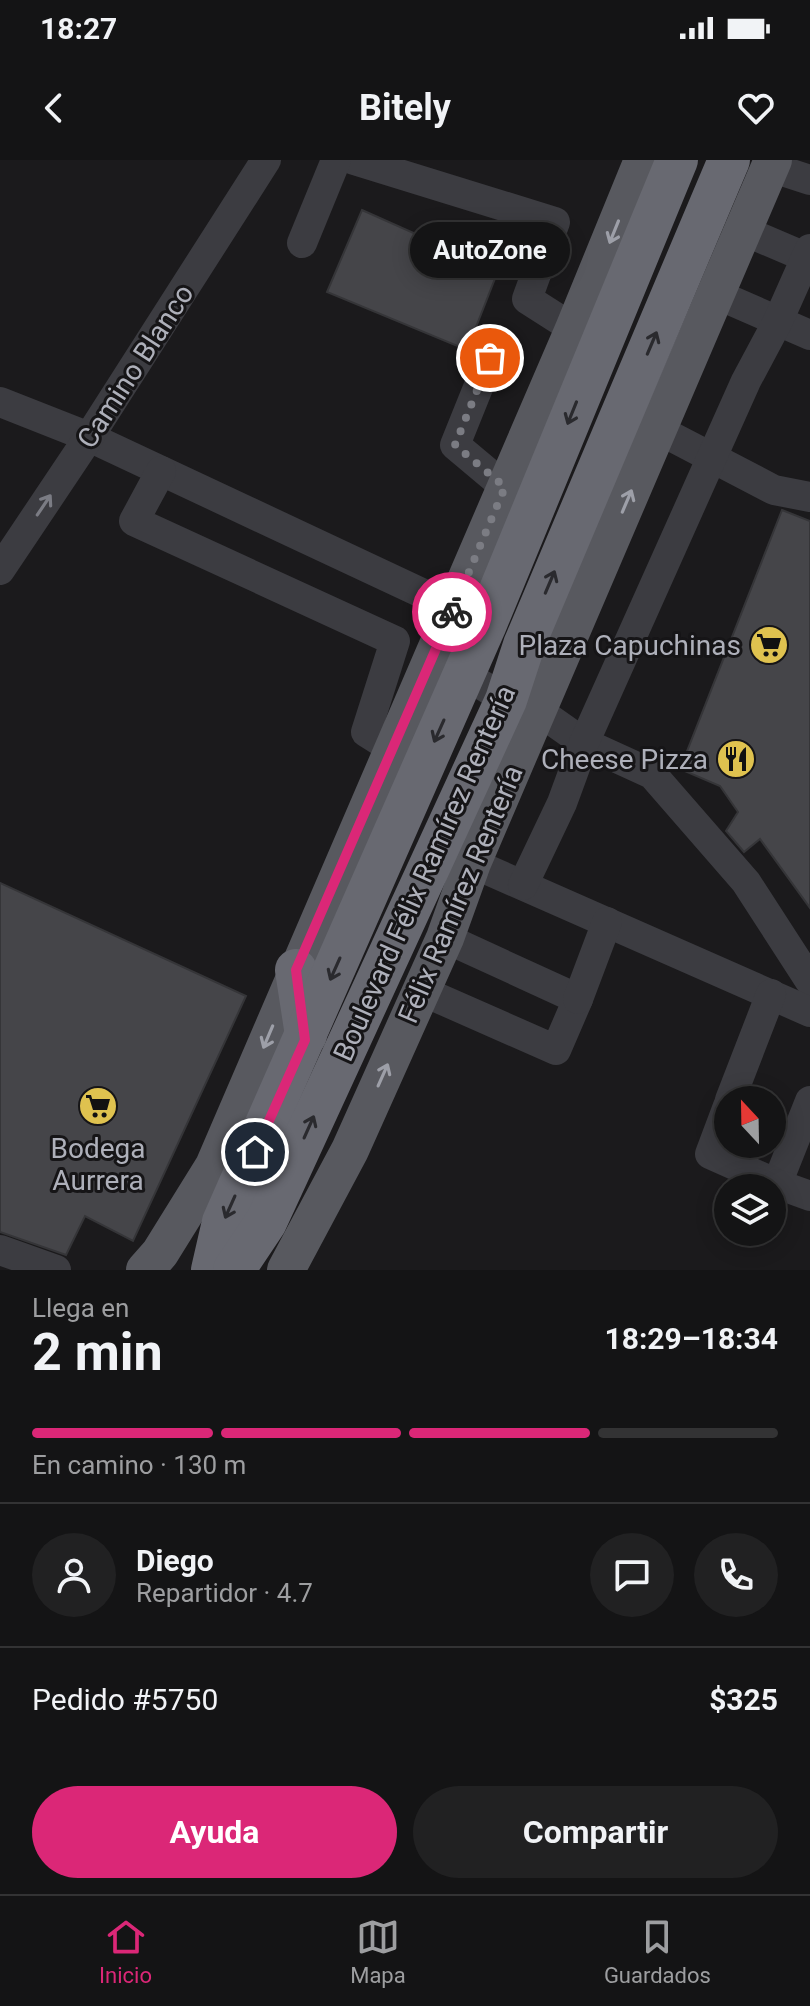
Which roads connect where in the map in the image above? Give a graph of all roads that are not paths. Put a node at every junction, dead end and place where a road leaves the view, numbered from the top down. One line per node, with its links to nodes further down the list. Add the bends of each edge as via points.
1 (266, 160): 19 (street, Camino Blanco)
2 (336, 160): 10 (street)
3 (354, 160): 14 (street, via 555,222 527,299)
4 (643, 160): 14 (main road, one-way to 14)
5 (677, 160): 25 (highway, Boulevard Félix Ramírez Rentería, one-way to 25)
6 (729, 160): 26 (highway, Boulevard Félix Ramírez Rentería, one-way to 6)
7 (771, 164): 8 (street); 9 (main road)
8 (810, 180)
9 (742, 230): 11 (street); 12 (main road)
10 (302, 243)
11 (809, 255): 13 (street)
12 (716, 294): 13 (street); 18 (main road)
13 (778, 321): 15 (street); 20 (street)
14 (574, 329): 22 (main road)
15 (810, 335)
16 (490, 358): 22 (street, via 455,445)
17 (0, 402): 19 (street)
18 (657, 429): 20 (street); 26 (main road, one-way to 18)
19 (89, 437): 21 (street); 24 (street, Camino Blanco, one-way to 19)
20 (712, 457): 23 (street, via 774,490); 29 (street)
21 (161, 471): 25 (street); 30 (street, via 134,521 395,641 366,732)
22 (505, 487): 25 (main road)
23 (810, 497)
24 (0, 570)
25 (470, 615): 26 (street); 27 (highway, Boulevard Félix Ramírez Rentería)
26 (541, 653): 28 (highway, Boulevard Félix Ramírez Rentería)
27 (449, 664): 28 (street); 30 (main road); 41 (highway, Boulevard Félix Ramírez Rentería, one-way to 41)
28 (522, 705): 29 (street); 31 (main road, Félix Ramírez Rentería); 53 (highway, Boulevard Félix Ramírez Rentería, one-way to 28, via 266,1222)
29 (584, 743): 32 (street); 36 (street, via 652,774 746,882)
30 (393, 749): 35 (main road)
31 (472, 863): 32 (street); 34 (main road, Félix Ramírez Rentería)
32 (523, 885): 33 (street)
33 (607, 922): 38 (street); 39 (street)
34 (445, 938): 37 (main road, Félix Ramírez Rentería); 39 (street)
35 (296, 970): 41 (highway); 51 (main road, one-way to 51, via 214,1166)
36 (810, 981)
37 (422, 991): 39 (street, via 556,1050); 54 (main road, Félix Ramírez Rentería, one-way to 37, via 350,1150)
38 (771, 994): 40 (street); 42 (street)
39 (578, 999)
40 (810, 1012)
41 (306, 1035): 52 (highway, Boulevard Félix Ramírez Rentería, one-way to 52, via 223,1222)
42 (735, 1086)
43 (810, 1101): 46 (street)
44 (719, 1158): 45 (street)
45 (755, 1174)
46 (781, 1174)
47 (786, 1187): 48 (street)
48 (810, 1196)
49 (0, 1250): 50 (street)
50 (56, 1270)
51 (145, 1270)
52 (212, 1270)
53 (234, 1270)
54 (286, 1270)

